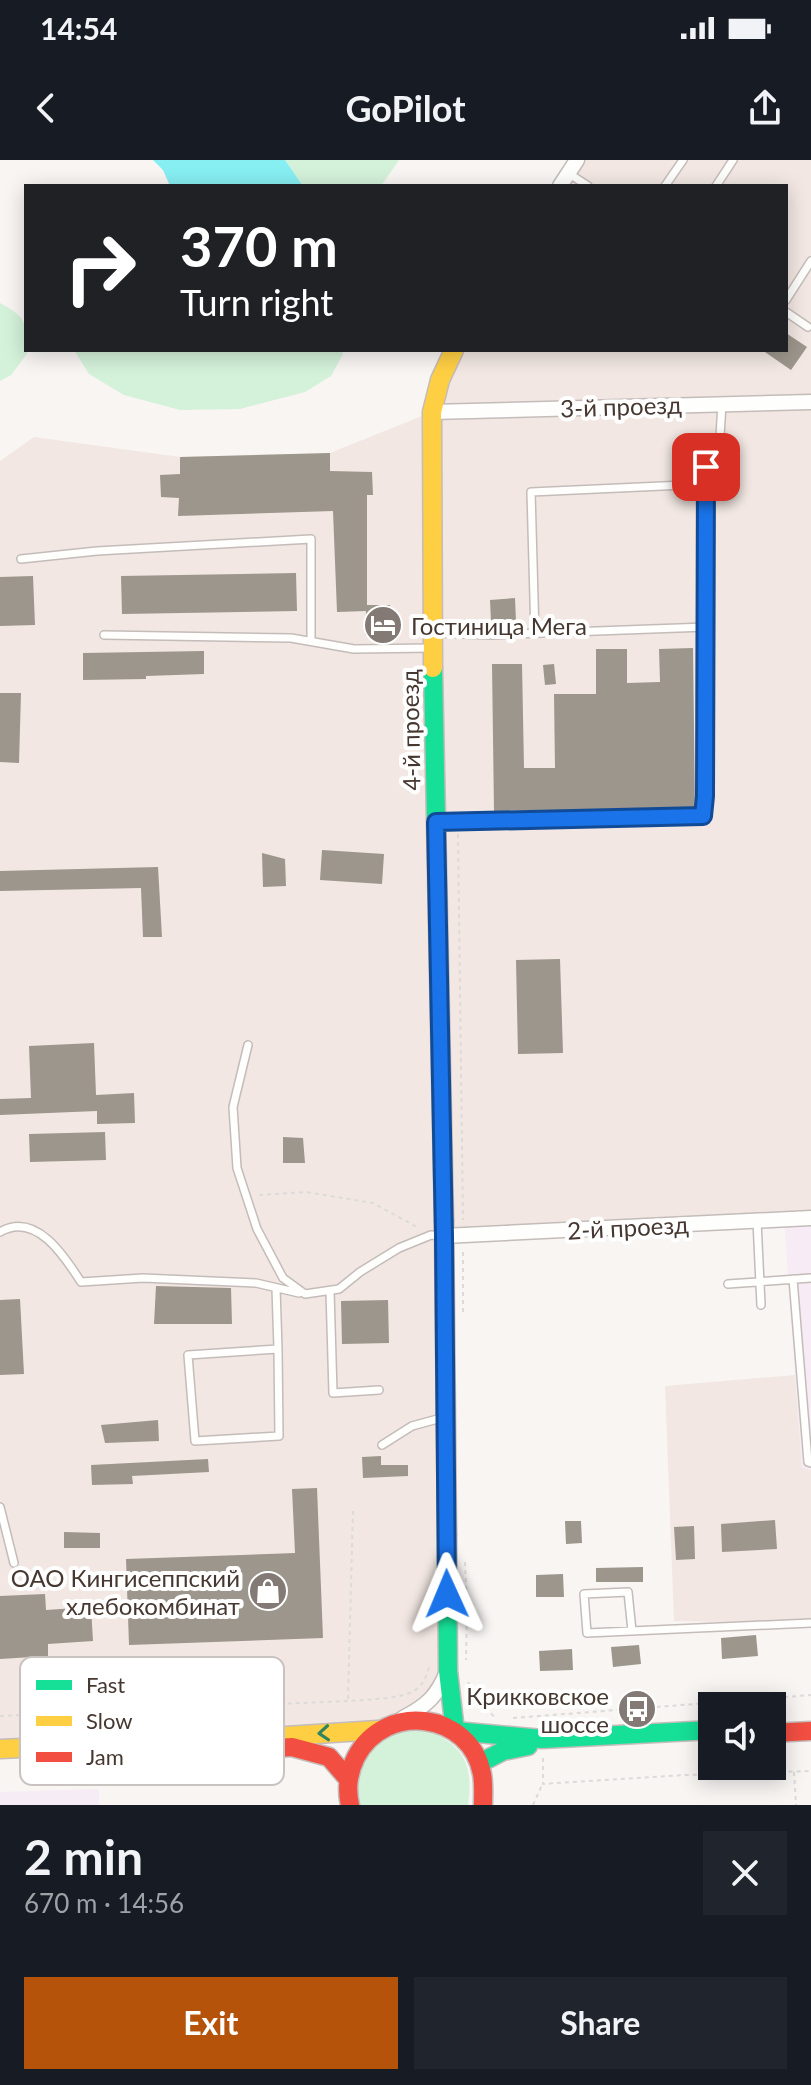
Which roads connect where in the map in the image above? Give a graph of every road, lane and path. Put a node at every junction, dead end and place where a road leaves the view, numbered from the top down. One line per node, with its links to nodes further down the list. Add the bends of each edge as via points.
1 (577, 160): 4 (street)
2 (683, 160): 5 (lane)
3 (733, 160): 6 (lane)
4 (564, 180)
5 (666, 184)
6 (717, 184)
7 (811, 261): 8 (lane)
8 (788, 297)
9 (788, 313): 10 (lane)
10 (808, 327)
11 (453, 352): 14 (main road, 4-й проезд, via 436,386)
12 (811, 402): 13 (street, 3-й проезд)
13 (722, 403): 14 (street, 3-й проезд); 15 (lane, via 720,436 706,467)
14 (432, 412): 21 (main road, 4-й проезд)
15 (706, 484): 17 (lane); 18 (lane, via 531,492)
16 (21, 559): 20 (lane, via 311,539)
17 (706, 627): 18 (lane); 22 (lane, via 703,816)
18 (535, 634): 21 (lane)
19 (104, 635): 20 (lane)
20 (311, 641): 21 (lane, via 354,649)
21 (433, 641): 22 (main road, 4-й проезд)
22 (436, 822): 28 (main road, 4-й проезд)
23 (248, 1045): 24 (lane, via 233,1107 237,1168)
24 (246, 1195): 28 (path, via 306,1192 373,1203); 35 (lane, via 283,1278)
25 (811, 1218): 26 (street, 2-й проезд)
26 (757, 1221): 28 (street, 2-й проезд); 31 (lane)
27 (0, 1232): 33 (lane, via 9,1227 35,1229 60,1251 81,1282 143,1278)
28 (438, 1236): 34 (lane, via 399,1248); 39 (main road, 4-й проезд)
29 (811, 1278): 30 (lane)
30 (793, 1279): 31 (lane); 41 (lane)
31 (760, 1281): 32 (lane); 36 (lane)
32 (728, 1284)
33 (276, 1288): 35 (lane); 37 (lane)
34 (330, 1291): 35 (lane); 38 (lane, via 333,1393)
35 (305, 1294)
36 (761, 1305)
37 (278, 1349): 37 (lane, via 188,1355 195,1441 279,1436)
38 (379, 1390)
39 (446, 1417): 40 (lane, via 412,1426); 48 (main road, 4-й проезд)
40 (382, 1445)
41 (811, 1463)
42 (0, 1507): 44 (lane)
43 (353, 1509): 51 (path)
44 (14, 1563)
45 (811, 1623): 46 (lane)
46 (632, 1631): 46 (lane, via 587,1633 584,1594 628,1592)
47 (466, 1657): 48 (path)
48 (448, 1666): 51 (path, via 412,1692); 57 (street, via 435,1696); 60 (main road, 4-й проезд)
49 (467, 1680): 55 (path, via 478,1703)
50 (811, 1695): 56 (path)
51 (348, 1701): 52 (path)
52 (284, 1704)
53 (20, 1715): 54 (path)
54 (0, 1716)
55 (496, 1718)
56 (509, 1718)
57 (385, 1726): 60 (main road, via 414,1719); 63 (main road, one-way to 63); 73 (main road, via 364,1743)
58 (811, 1728): 59 (main road)
59 (786, 1729)
60 (455, 1731): 61 (main road, via 542,1739); 70 (main road)
61 (698, 1733)
62 (698, 1734): 64 (main road)
63 (284, 1736)
64 (543, 1744): 70 (main road, via 507,1748); 74 (path)
65 (284, 1747): 73 (main road, via 329,1757)
66 (20, 1748): 67 (main road, one-way to 67)
67 (0, 1749)
68 (20, 1760): 69 (main road)
69 (0, 1761)
70 (480, 1763): 76 (main road)
71 (794, 1771): 72 (path); 74 (path); 78 (path)
72 (811, 1771)
73 (348, 1779): 75 (main road)
74 (543, 1784): 77 (path)
75 (350, 1805)
76 (483, 1805)
77 (533, 1805)
78 (796, 1805)

